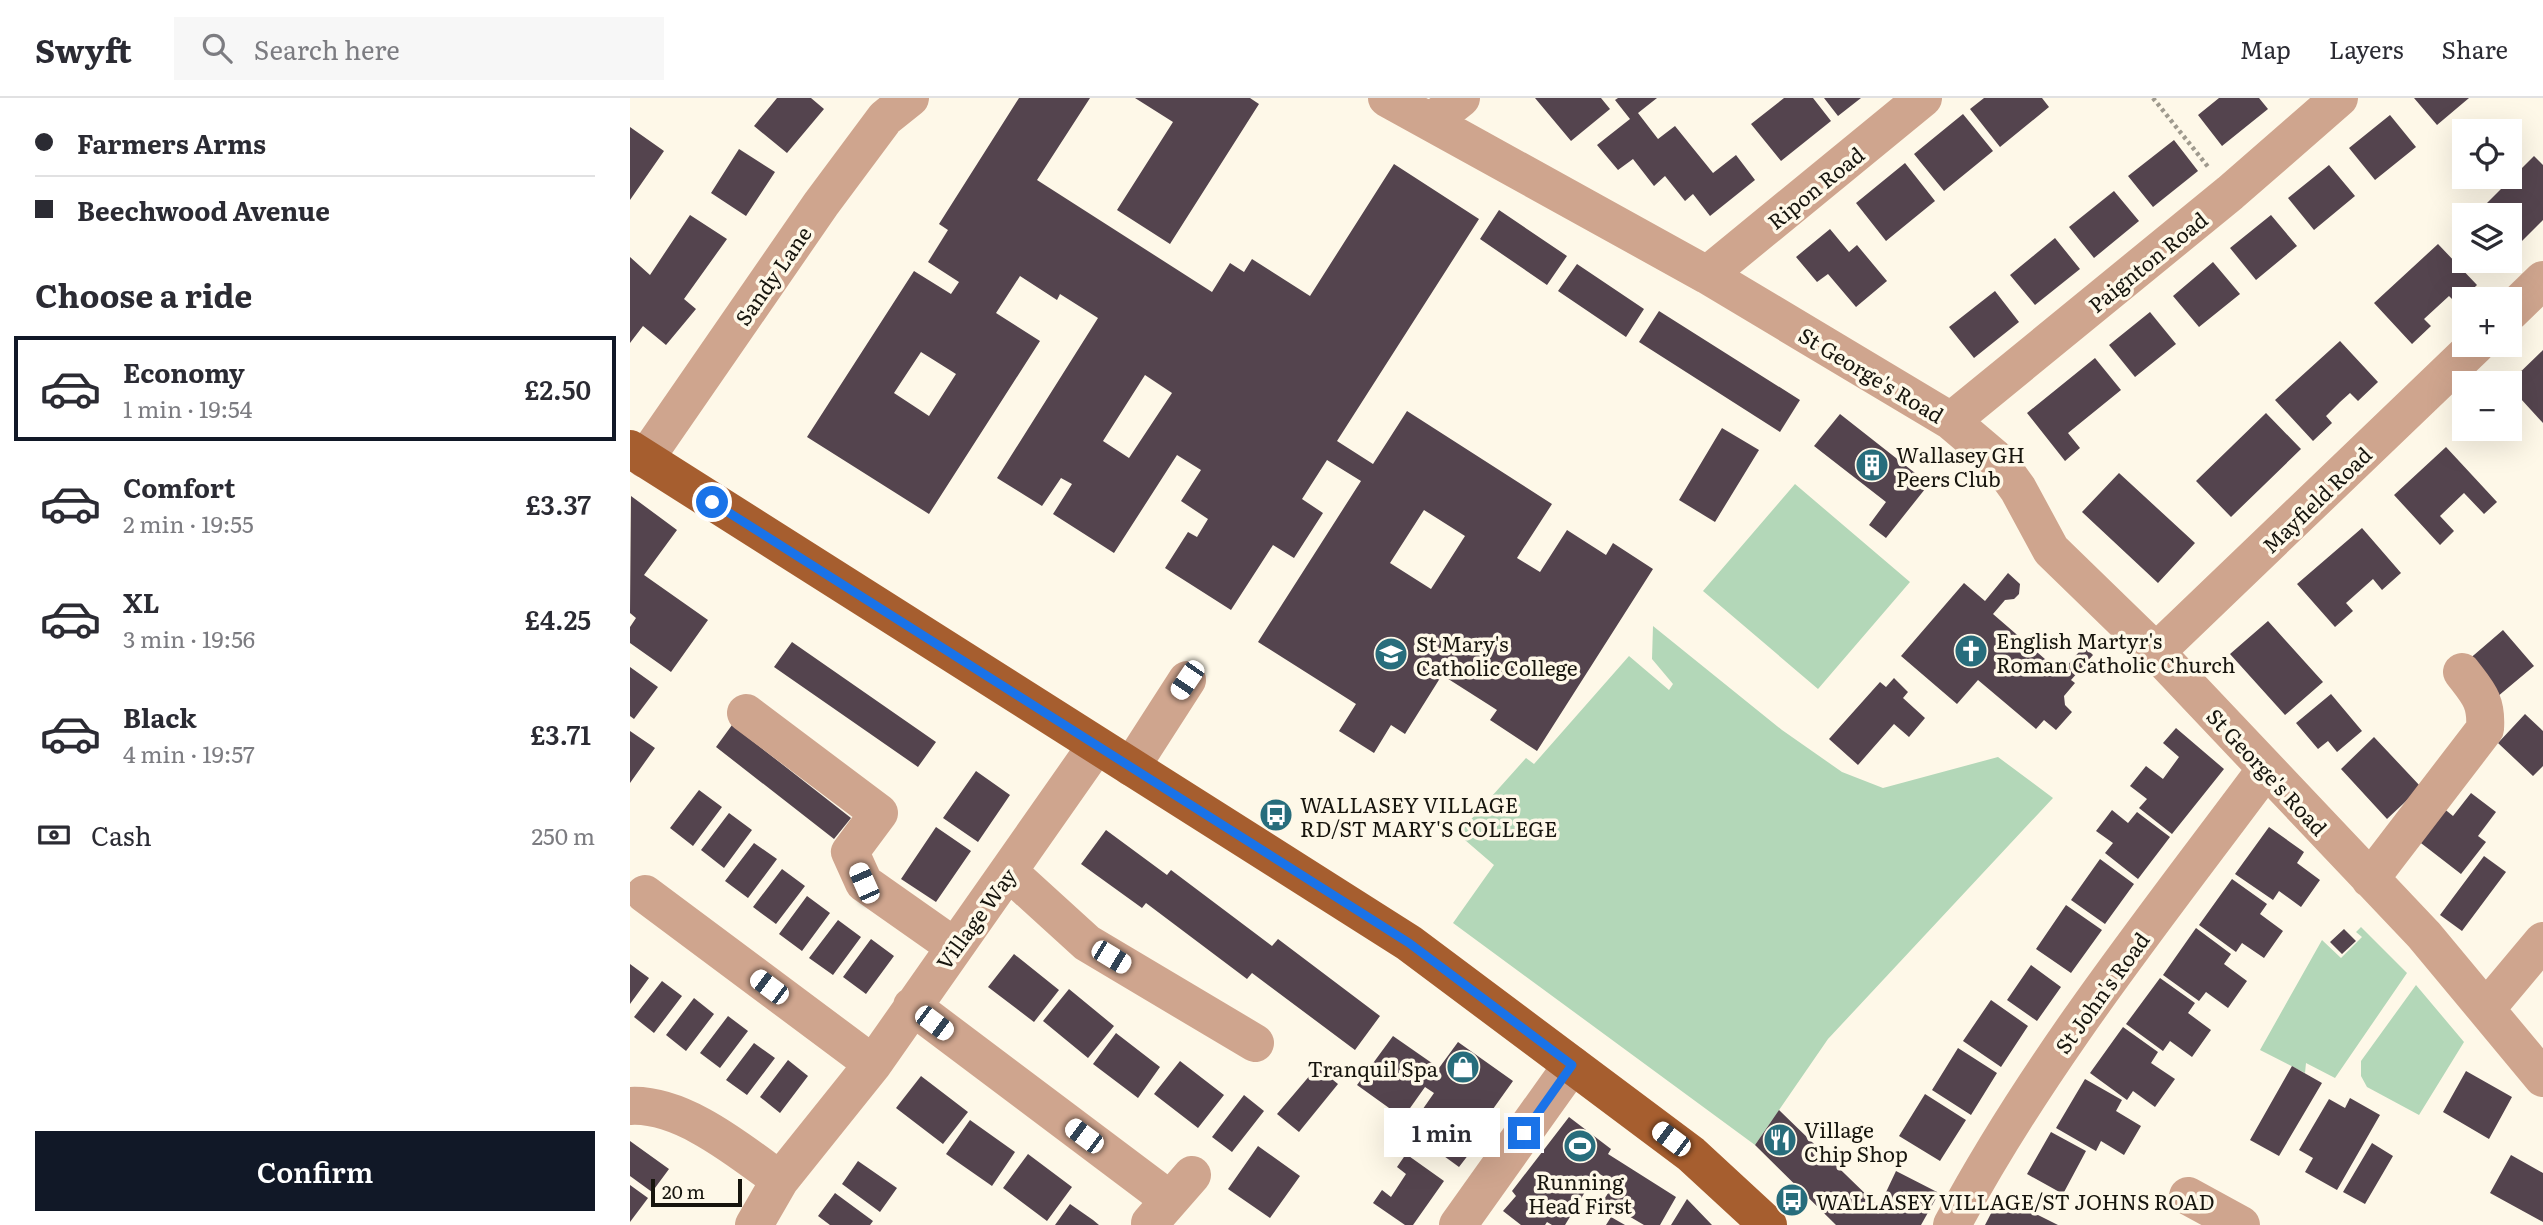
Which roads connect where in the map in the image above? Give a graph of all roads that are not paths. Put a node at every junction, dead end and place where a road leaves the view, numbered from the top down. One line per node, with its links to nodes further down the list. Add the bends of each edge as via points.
1 (1387, 98): 5 (street, St George's Road)
2 (1923, 98): 6 (street, Ripon Road)
3 (2339, 98): 10 (street, Paignton Road)
4 (885, 105): 11 (street, Sandy Lane, via 821,204)
5 (1446, 110): 6 (street, St George's Road)
6 (1707, 275): 10 (street, St George's Road)
7 (2543, 280): 8 (street)
8 (2522, 300)
9 (2464, 357): 12 (street, Mayfield Road)
10 (1951, 421): 12 (street, St George's Road, via 1997,460 2051,550)
11 (635, 455): 16 (main road)
12 (2156, 653): 18 (street, St George's Road)
13 (2462, 672): 20 (street, via 2486,711 2485,729)
14 (1187, 680): 17 (street)
15 (746, 713): 23 (street, via 879,813 850,852 864,883)
16 (1096, 746): 17 (main road); 19 (street, Village Way)
17 (1131, 767): 28 (main road, via 1409,943)
18 (2266, 769): 20 (street, St George's Road); 37 (street, St John's Road, via 2059,1049)
19 (1009, 872): 23 (street, Village Way); 26 (street, via 1087,943)
20 (2370, 879): 25 (street, St George's Road)
21 (647, 892): 27 (street)
22 (2543, 941): 25 (street)
23 (955, 947): 24 (street, Village Way)
24 (912, 1006): 27 (street, Village Way); 33 (street)
25 (2486, 1010): 29 (street, St George's Road)
26 (1255, 1043)
27 (873, 1064): 31 (street, Village Way)
28 (1572, 1065): 34 (street); 36 (main road, via 1691,1154)
29 (2543, 1078)
30 (630, 1106): 31 (street, via 674,1113 734,1146)
31 (780, 1180): 35 (street, Village Way)
32 (2188, 1196): 38 (street)
33 (1171, 1199)
34 (1460, 1224)
35 (754, 1225)
36 (1768, 1225)
37 (1952, 1225)
38 (2241, 1225)

